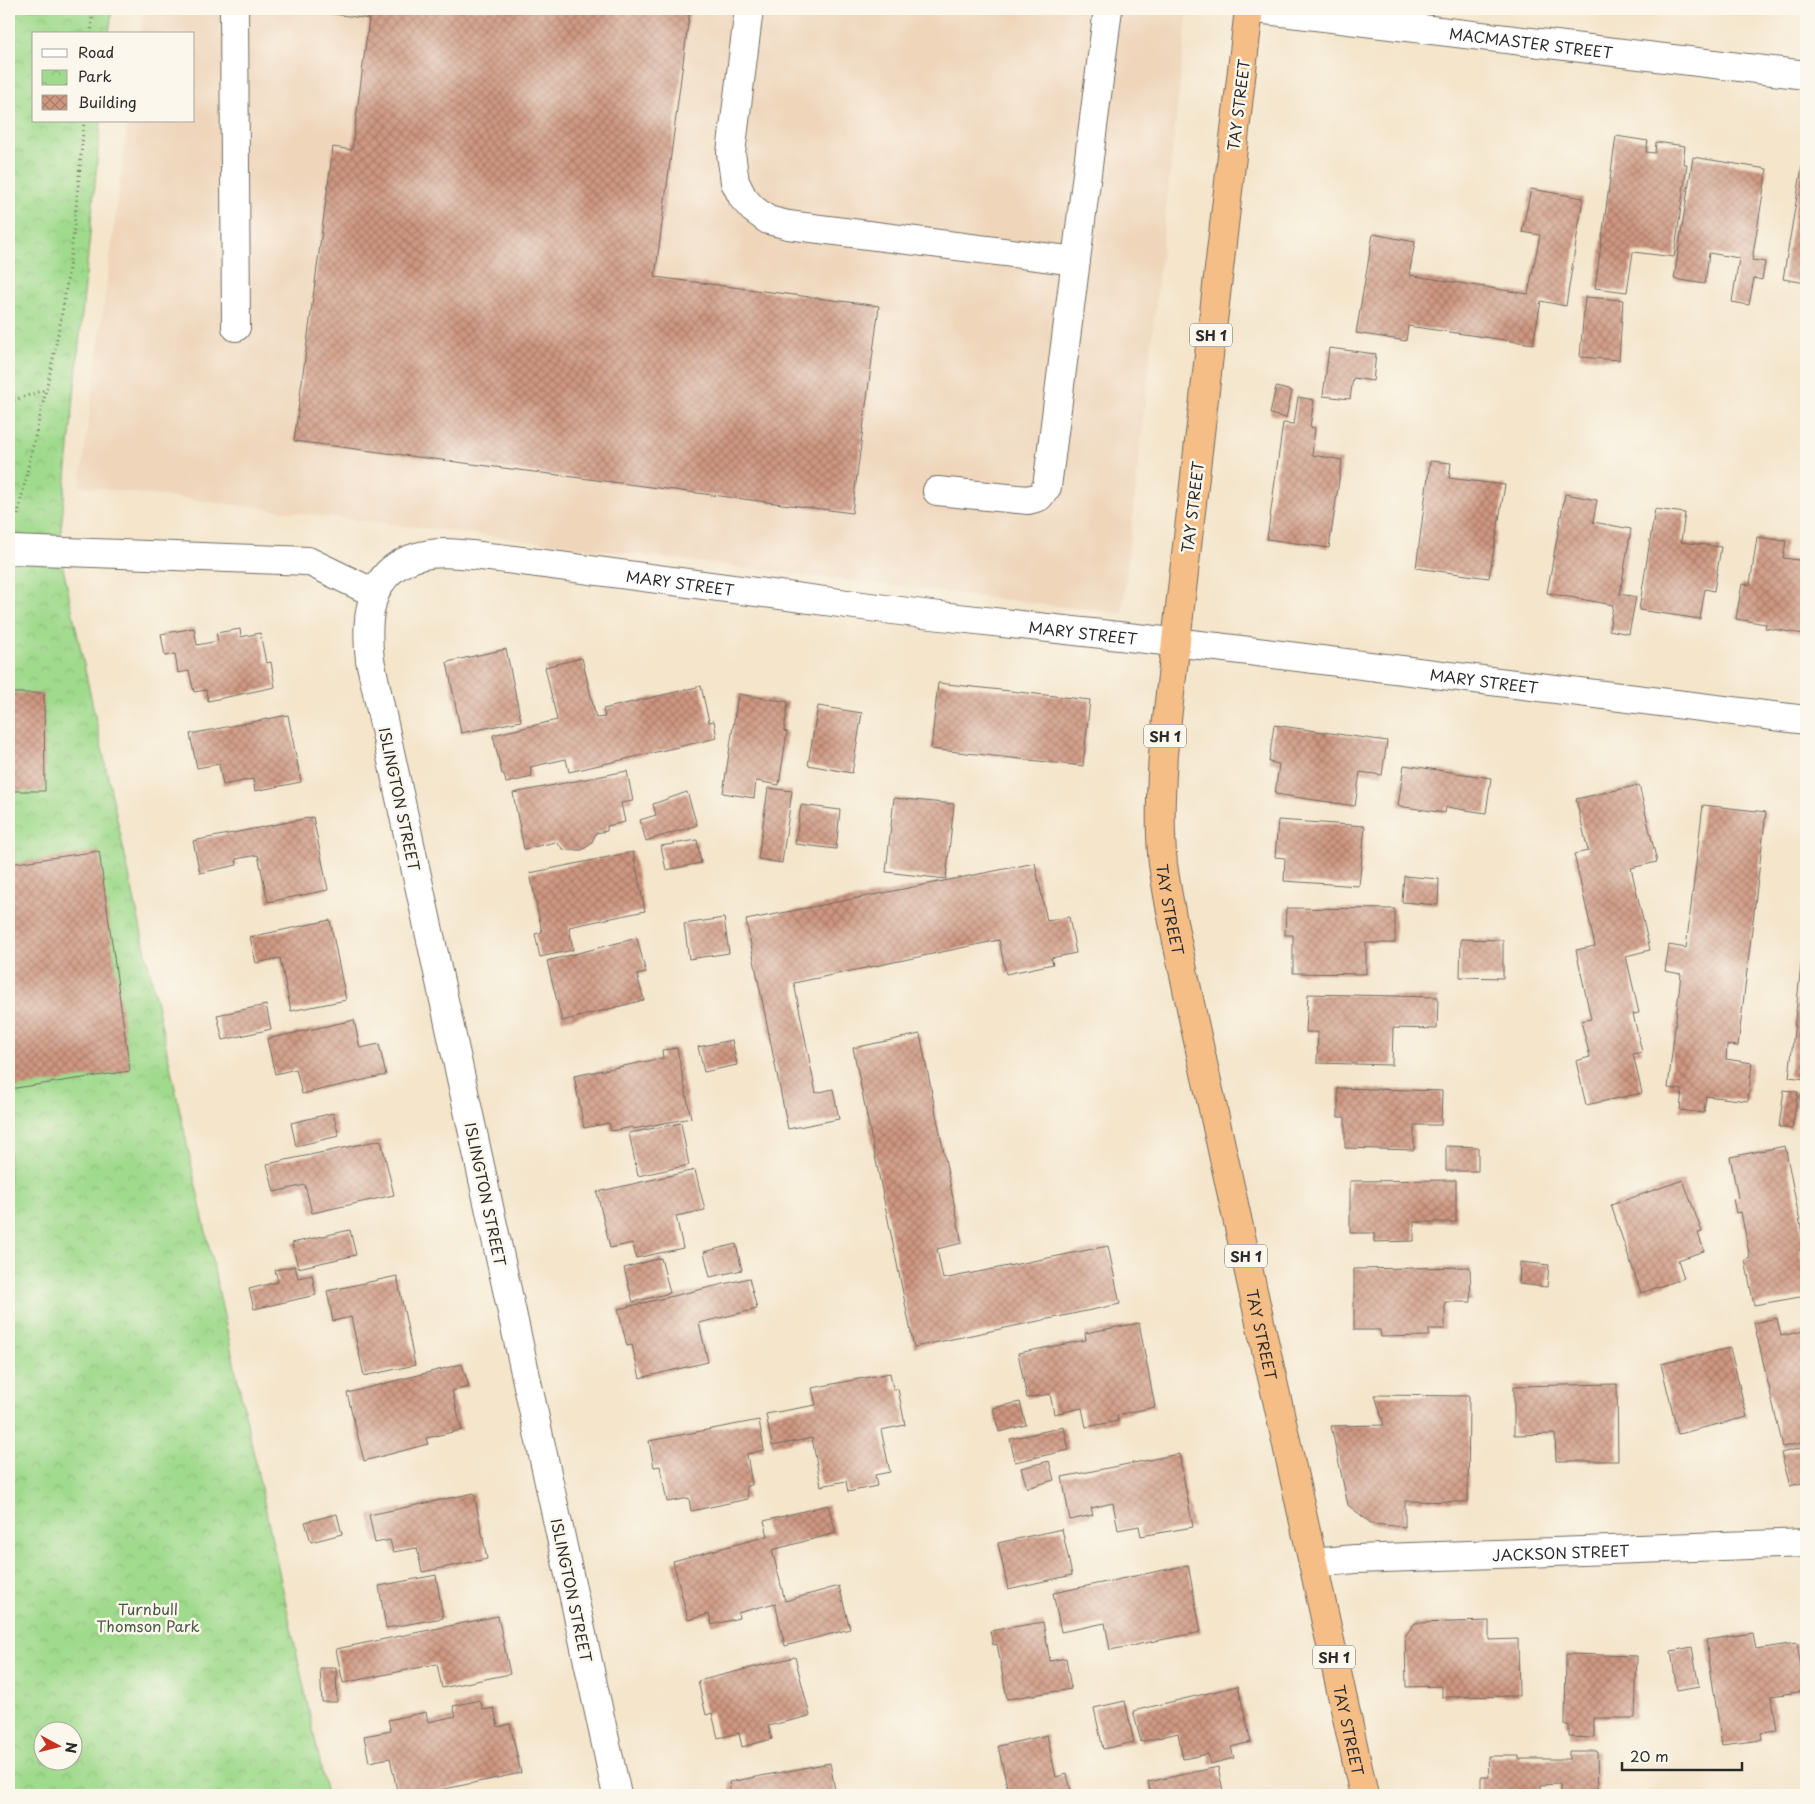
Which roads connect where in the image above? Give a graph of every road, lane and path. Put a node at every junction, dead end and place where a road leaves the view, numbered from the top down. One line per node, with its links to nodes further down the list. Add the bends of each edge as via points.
1 (93, 9): 7 (path)
2 (234, 9): 11 (street)
3 (749, 9): 10 (street, via 731,153 735,182 753,209 768,220 788,225)
4 (1108, 9): 10 (street)
5 (1249, 9): 17 (highway, TAY STREET / SH 1)
6 (1257, 9): 8 (street, MACMASTER STREET)
7 (91, 32)
8 (1806, 75)
9 (84, 122): 12 (path, via 76,216 61,318)
10 (1076, 261): 14 (street, via 1047,487 1039,497 1028,500)
11 (236, 326)
12 (45, 390): 13 (path); 15 (path)
13 (9, 402)
14 (937, 491)
15 (10, 550): 16 (street, via 308,561)
16 (374, 593): 17 (street, MARY STREET, via 385,576 406,560 430,554 464,554 923,614); 21 (street, ISLINGTON STREET, via 368,613 367,636 376,692)
17 (1176, 643): 18 (street, MARY STREET); 20 (highway, TAY STREET / SH 1, via 1163,754 1163,862 1191,1009)
18 (1806, 720)
19 (1806, 1543): 20 (street, JACKSON STREET)
20 (1313, 1563): 22 (highway, TAY STREET / SH 1)
21 (617, 1795)
22 (1364, 1795)

